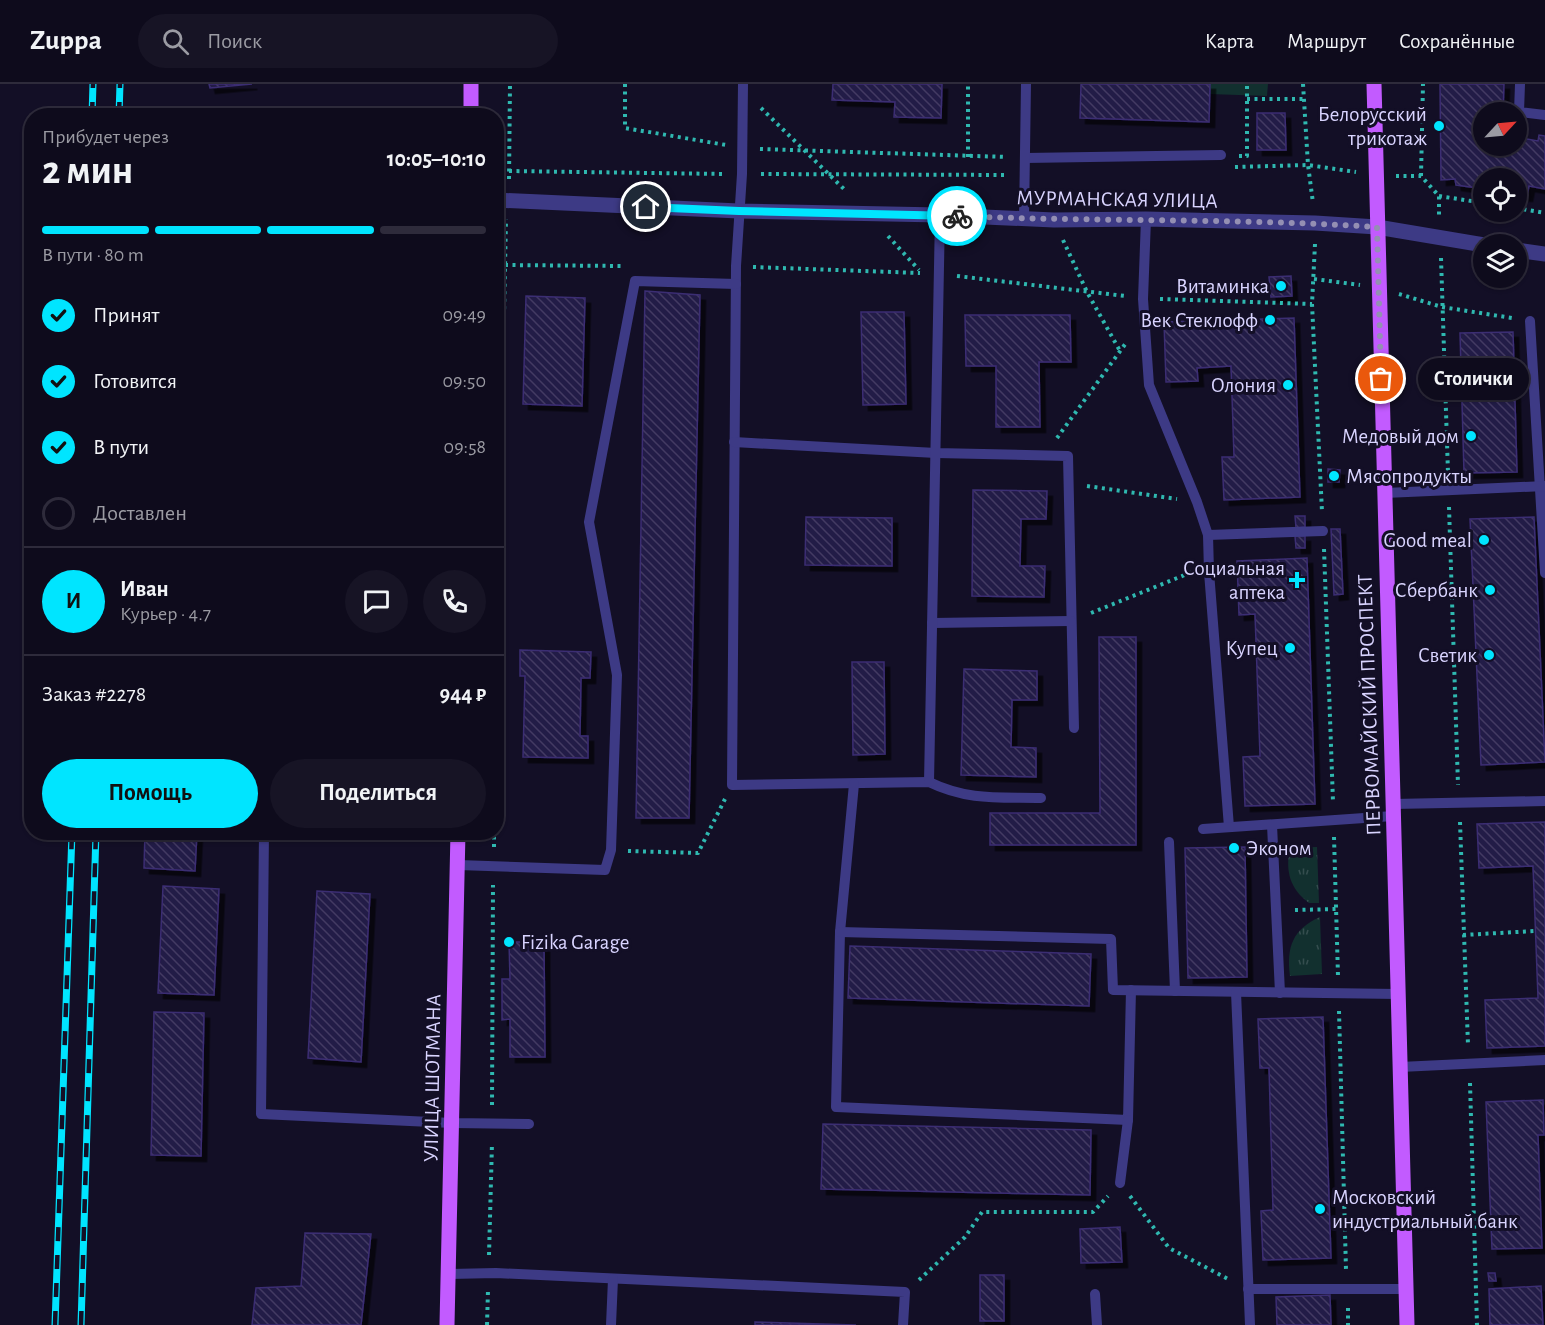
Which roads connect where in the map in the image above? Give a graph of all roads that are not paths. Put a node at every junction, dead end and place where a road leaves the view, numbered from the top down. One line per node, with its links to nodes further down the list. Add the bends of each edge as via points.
1 (471, 84): 6 (main road)
2 (1026, 84): 9 (lane)
3 (1374, 84): 15 (main road, ПЕРВОМАЙСКИЙ ПРОСПЕКТ)
4 (1520, 84): 7 (lane, via 1519,112)
5 (743, 87): 11 (lane)
6 (471, 108)
7 (1545, 115)
8 (1221, 155): 9 (lane)
9 (1025, 158): 13 (lane)
10 (504, 200): 11 (street, МУРМАНСКАЯ УЛИЦА)
11 (739, 211): 12 (street, МУРМАНСКАЯ УЛИЦА); 19 (lane)
12 (940, 215): 13 (street, МУРМАНСКАЯ УЛИЦА); 22 (lane)
13 (1024, 219): 14 (street, МУРМАНСКАЯ УЛИЦА)
14 (1146, 219): 15 (street, МУРМАНСКАЯ УЛИЦА); 26 (lane, via 1143,299 1149,385)
15 (1377, 227): 16 (street, МУРМАНСКАЯ УЛИЦА); 24 (main road, ПЕРВОМАЙСКИЙ ПРОСПЕКТ)
16 (1473, 242)
17 (1527, 252): 18 (street)
18 (1545, 254)
19 (736, 284): 21 (lane); 42 (lane, via 635,281 589,522 617,675 611,850 605,870)
20 (1530, 321): 23 (lane)
21 (734, 442): 22 (lane); 32 (lane, via 732,785)
22 (936, 453): 28 (lane, via 1068,456); 29 (lane)
23 (1543, 486): 24 (lane); 27 (lane)
24 (1385, 493): 35 (main road, ПЕРВОМАЙСКИЙ ПРОСПЕКТ)
25 (1323, 531): 26 (lane)
26 (1208, 535): 37 (lane)
27 (1545, 573)
28 (1071, 621): 29 (lane); 30 (lane)
29 (932, 623): 31 (lane)
30 (1074, 728)
31 (929, 782): 32 (lane); 33 (lane, via 972,797)
32 (854, 784): 43 (lane)
33 (1041, 798)
34 (1545, 801): 35 (lane, via 1459,803)
35 (1393, 810): 36 (lane, via 1333,821); 48 (main road, ПЕРВОМАЙСКИЙ ПРОСПЕКТ)
36 (1272, 825): 37 (lane); 47 (lane)
37 (1229, 827): 38 (lane)
38 (1203, 829)
39 (264, 840): 52 (lane, via 261,1114)
40 (458, 840): 42 (main road, УЛИЦА ШОТМАНА)
41 (1169, 842): 45 (lane)
42 (458, 865): 52 (main road, УЛИЦА ШОТМАНА)
43 (840, 932): 44 (lane, via 1111,939 1113,990); 51 (lane, via 836,1107)
44 (1131, 990): 45 (lane); 51 (lane)
45 (1175, 991): 46 (lane)
46 (1236, 992): 47 (lane); 57 (lane)
47 (1280, 993): 48 (lane)
48 (1398, 994): 50 (main road, ПЕРВОМАЙСКИЙ ПРОСПЕКТ)
49 (1545, 1060): 50 (lane)
50 (1400, 1067): 58 (main road, ПЕРВОМАЙСКИЙ ПРОСПЕКТ)
51 (1128, 1120): 54 (lane)
52 (452, 1124): 53 (lane); 55 (main road, УЛИЦА ШОТМАНА)
53 (529, 1124)
54 (1120, 1183)
55 (450, 1274): 56 (lane); 60 (main road, УЛИЦА ШОТМАНА)
56 (612, 1279): 61 (lane); 62 (lane, via 905,1292)
57 (1248, 1289): 58 (lane); 64 (lane)
58 (1406, 1289): 65 (main road, ПЕРВОМАЙСКИЙ ПРОСПЕКТ)
59 (1095, 1294): 63 (lane)
60 (447, 1325)
61 (611, 1325)
62 (903, 1325)
63 (1096, 1325)
64 (1250, 1325)
65 (1407, 1325)

